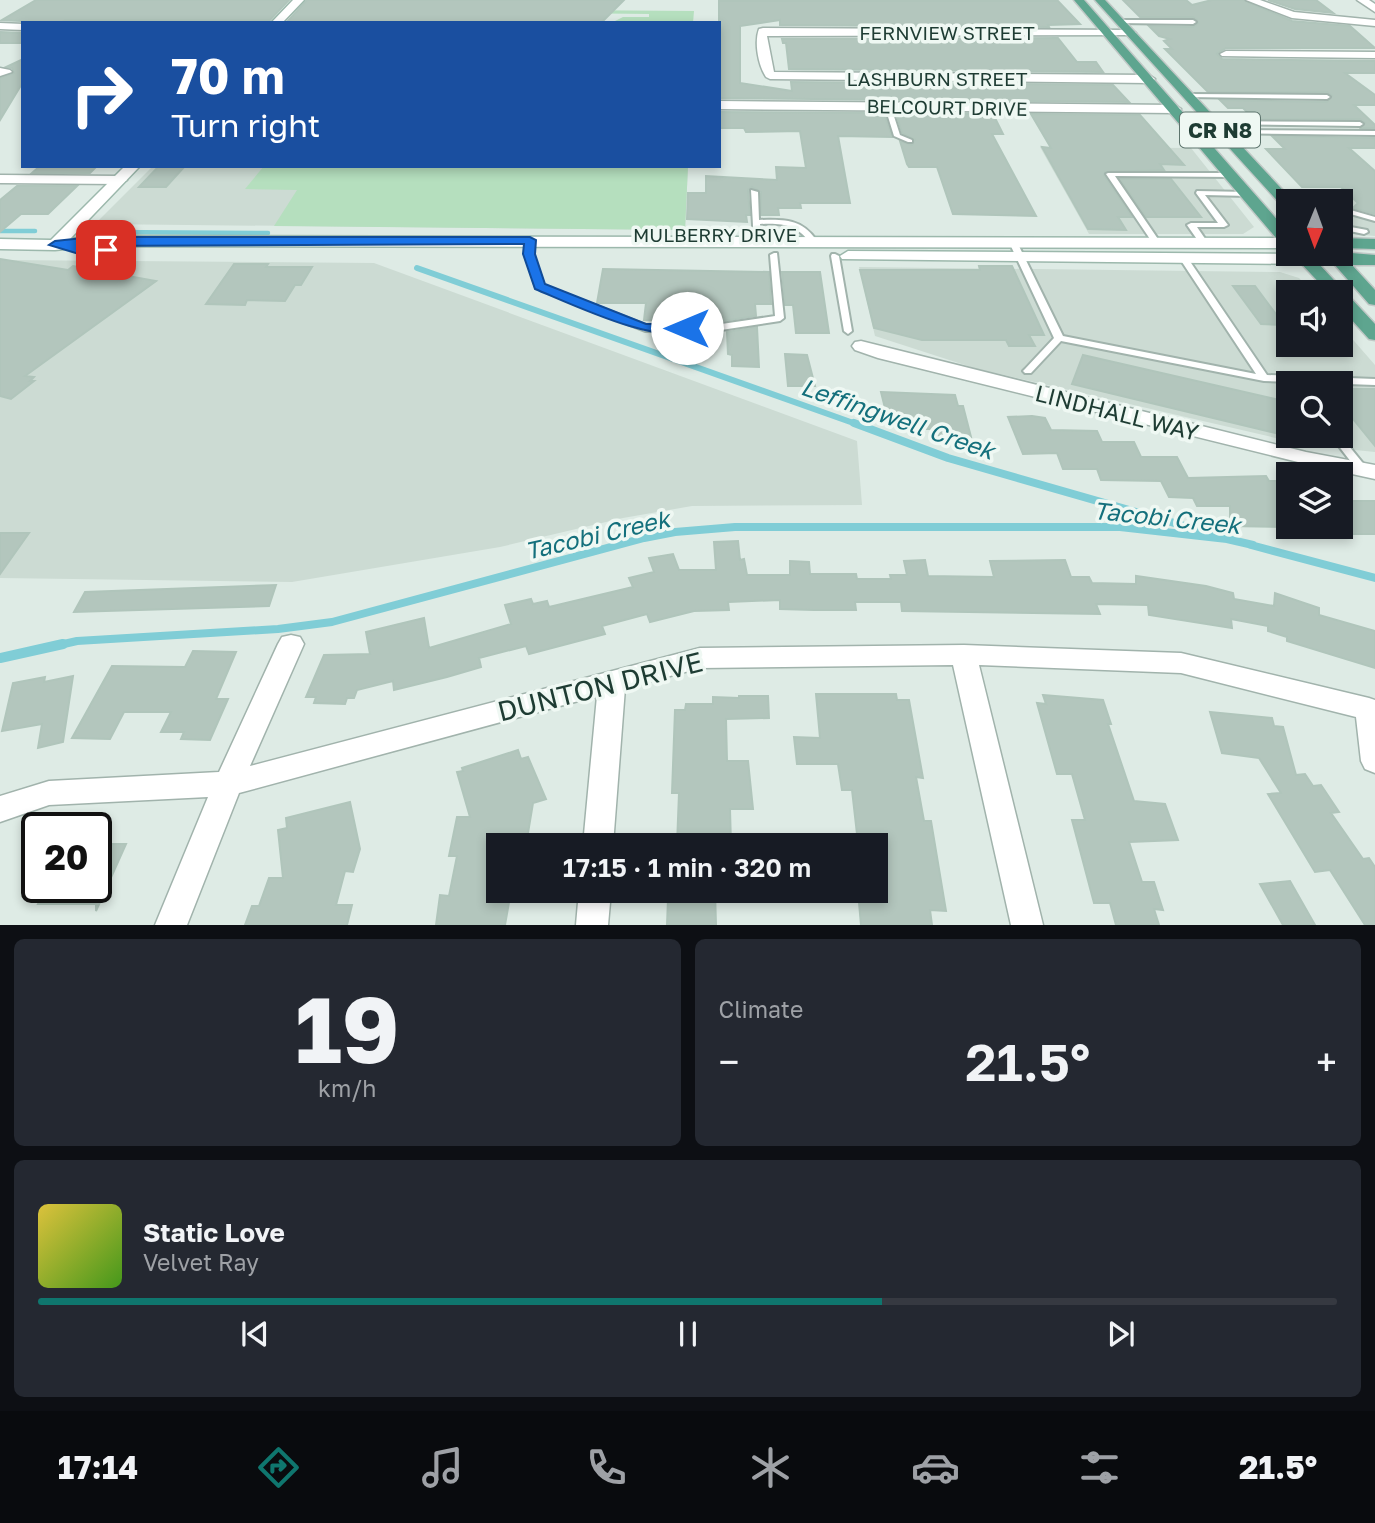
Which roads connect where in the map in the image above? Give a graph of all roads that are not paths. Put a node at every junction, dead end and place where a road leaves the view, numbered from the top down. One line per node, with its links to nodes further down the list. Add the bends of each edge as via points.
1 (299, 0): 7 (street)
2 (1079, 0): 14 (main road, CR N8)
3 (1100, 0): 8 (main road, CR N8)
4 (1251, 0): 10 (street, via 1292,15)
5 (1362, 0): 6 (street)
6 (1375, 9)
7 (278, 21)
8 (1121, 22): 9 (lane); 15 (main road, CR N8)
9 (1193, 22)
10 (1375, 23)
11 (0, 26): 12 (street)
12 (21, 27)
13 (764, 31): 14 (street, FERNVIEW STREET); 18 (street, LASHBURN STREET, via 766,69 771,75)
14 (1108, 33): 15 (street, FERNVIEW STREET); 18 (main road, CR N8)
15 (1131, 33): 19 (main road, CR N8)
16 (1226, 54): 17 (street)
17 (1375, 55)
18 (1149, 79): 23 (main road, CR N8)
19 (1189, 96): 20 (lane); 25 (main road, CR N8)
20 (1327, 97)
21 (721, 105): 22 (street, BELCOURT DRIVE)
22 (888, 107): 23 (street, BELCOURT DRIVE); 27 (lane, via 897,136)
23 (1175, 109): 29 (main road, CR N8)
24 (1360, 124): 25 (lane)
25 (1218, 128): 26 (lane); 32 (main road, CR N8)
26 (1375, 133)
27 (910, 141)
28 (131, 168): 31 (street)
29 (1232, 175): 34 (main road, CR N8); 43 (lane, via 1110,174)
30 (0, 179): 31 (street)
31 (120, 180): 48 (street)
32 (1276, 191)
33 (754, 192): 37 (lane)
34 (1248, 194): 39 (main road, CR N8); 44 (lane, via 1200,193 1224,225 1191,225)
35 (1353, 213): 36 (lane)
36 (1375, 219)
37 (756, 222): 41 (lane); 42 (lane, via 800,225)
38 (1353, 225): 40 (lane)
39 (1276, 228)
40 (1372, 232): 46 (main road, MULBERRY DRIVE)
41 (757, 241): 42 (street, MULBERRY DRIVE); 49 (street, MULBERRY DRIVE)
42 (813, 241): 50 (street, MULBERRY DRIVE)
43 (1156, 243): 44 (street, MULBERRY DRIVE); 50 (street, MULBERRY DRIVE)
44 (1204, 243): 45 (street, MULBERRY DRIVE)
45 (1276, 243)
46 (1353, 243)
47 (0, 244): 48 (street, MULBERRY DRIVE)
48 (55, 245): 49 (street, MULBERRY DRIVE, via 79,250)
49 (529, 247): 51 (street, MULBERRY DRIVE); 51 (lane, via 540,286 645,328 708,329 779,317)
50 (1016, 250): 53 (street, MULBERRY DRIVE); 55 (street, MULBERRY DRIVE); 64 (lane)
51 (774, 255): 53 (street, MULBERRY DRIVE)
52 (1353, 255): 56 (main road, MULBERRY DRIVE)
53 (835, 256): 63 (lane)
54 (1276, 257): 55 (street, MULBERRY DRIVE)
55 (1184, 259): 66 (lane)
56 (1375, 260)
57 (1311, 266): 59 (main road)
58 (1349, 266): 60 (main road)
59 (1325, 280)
60 (1375, 300)
61 (1353, 310): 62 (main road)
62 (1375, 335)
63 (854, 338): 71 (street, LINDHALL WAY, via 885,354)
64 (1059, 338): 65 (lane); 66 (lane)
65 (1028, 371)
66 (1264, 378): 67 (lane)
67 (1276, 379)
68 (1353, 382): 69 (lane)
69 (1375, 382)
70 (1347, 448): 71 (lane)
71 (1369, 471)
72 (291, 644): 77 (street)
73 (964, 655): 74 (street, DUNTON DRIVE, via 700,658); 75 (street, DUNTON DRIVE, via 1181,663); 83 (street)
74 (612, 680): 77 (street, DUNTON DRIVE); 79 (street)
75 (1372, 710): 76 (street)
76 (1375, 761)
77 (228, 784): 78 (street, DUNTON DRIVE, via 49,793); 81 (street)
78 (0, 809)
79 (599, 833)
80 (594, 903): 82 (street)
81 (171, 925)
82 (592, 925)
83 (1027, 925)

